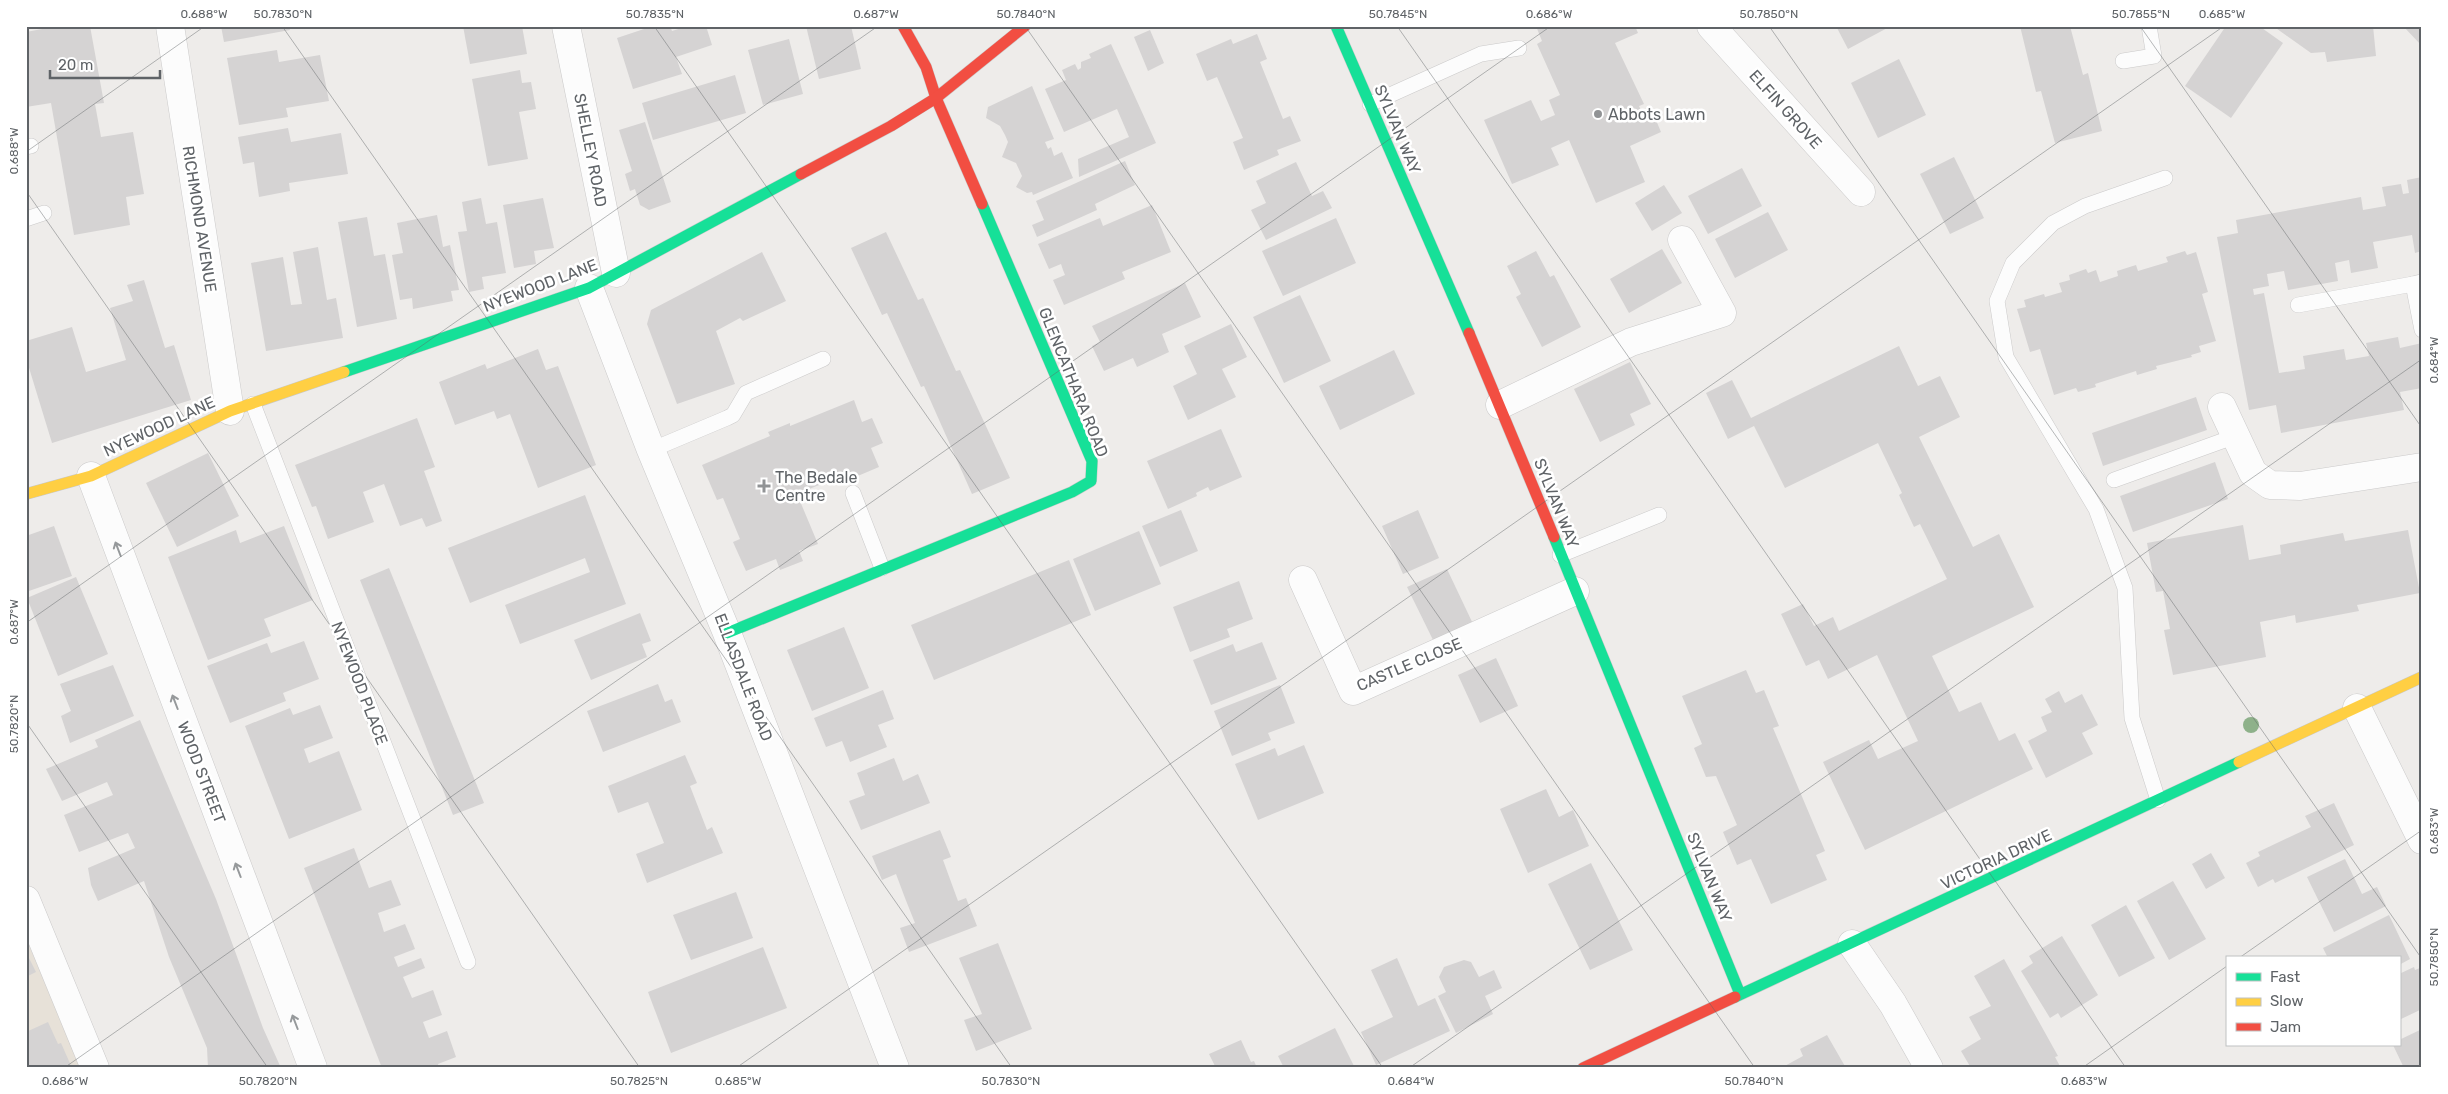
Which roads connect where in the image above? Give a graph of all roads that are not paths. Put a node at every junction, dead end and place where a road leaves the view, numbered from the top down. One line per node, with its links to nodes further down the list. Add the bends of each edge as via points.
1 (170, 26): 25 (street, RICHMOND AVENUE)
2 (566, 26): 17 (street, SHELLEY ROAD)
3 (903, 26): 10 (street, via 926,67)
4 (1025, 26): 10 (street, NYEWOOD LANE)
5 (1336, 26): 11 (street, SYLVAN WAY)
6 (1711, 26): 13 (street, ELFIN GROVE)
7 (2149, 26): 9 (lane, via 2154,56)
8 (1519, 48): 11 (lane, via 1481,54)
9 (2123, 61)
10 (936, 98): 17 (street, NYEWOOD LANE, via 891,126); 35 (street, GLENCATHARA ROAD, via 1092,461 1092,481 1072,492)
11 (1370, 104): 23 (street, SYLVAN WAY)
12 (2165, 178): 41 (lane, via 2085,206 2053,223 2013,263 1997,302 2006,358 2096,509 2125,588 2132,718)
13 (1861, 192)
14 (44, 213): 15 (lane)
15 (26, 219)
16 (1682, 240): 23 (street, via 1722,314 1631,342)
17 (616, 273): 19 (street, NYEWOOD LANE)
18 (2417, 283): 20 (lane); 21 (lane)
19 (589, 288): 25 (street, NYEWOOD LANE); 27 (street, ELLASDALE ROAD)
20 (2298, 305)
21 (2422, 330)
22 (823, 359): 27 (lane, via 746,393 733,415)
23 (1500, 404): 34 (street, SYLVAN WAY)
24 (2222, 407): 26 (street)
25 (241, 408): 29 (street, NYEWOOD LANE); 45 (lane, NYEWOOD PLACE)
26 (2236, 436): 28 (street, via 2253,473 2270,485 2300,486); 30 (lane)
27 (651, 450): 38 (street, ELLASDALE ROAD)
28 (2422, 467)
29 (91, 476): 32 (street, NYEWOOD LANE); 48 (street, WOOD STREET, one-way to 29)
30 (2114, 480)
31 (853, 493): 35 (lane)
32 (26, 494)
33 (1659, 515): 34 (lane)
34 (1560, 555): 37 (street, SYLVAN WAY)
35 (882, 568): 38 (street, GLENCATHARA ROAD)
36 (1303, 580): 37 (street, CASTLE CLOSE, via 1353,691)
37 (1574, 591): 46 (street, SYLVAN WAY)
38 (727, 632): 49 (street, ELLASDALE ROAD)
39 (2422, 677): 40 (street, VICTORIA DRIVE)
40 (2357, 708): 41 (street, VICTORIA DRIVE); 42 (street)
41 (2158, 800): 44 (street, VICTORIA DRIVE)
42 (2422, 840)
43 (26, 900): 47 (street)
44 (1852, 944): 46 (street, VICTORIA DRIVE); 51 (street, via 1893,1004)
45 (468, 962)
46 (1740, 994): 50 (street, VICTORIA DRIVE)
47 (95, 1068)
48 (313, 1068)
49 (895, 1068)
50 (1583, 1068)
51 (1929, 1068)

